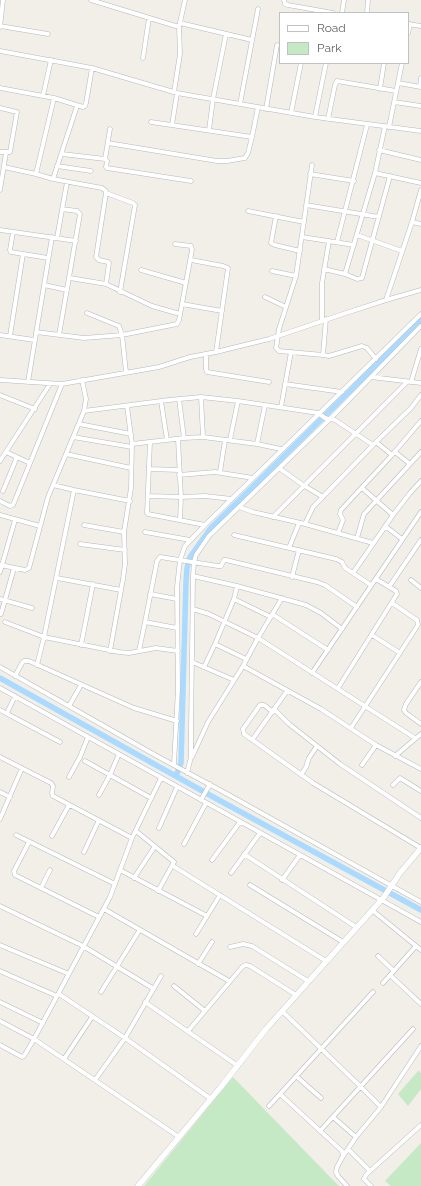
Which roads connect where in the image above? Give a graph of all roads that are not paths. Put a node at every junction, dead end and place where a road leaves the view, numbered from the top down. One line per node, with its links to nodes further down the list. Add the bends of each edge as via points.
1 (4, 0): 15 (street)
2 (93, 0): 11 (street)
3 (185, 0): 13 (street)
4 (284, 0): 8 (street, via 288,5)
5 (344, 0): 9 (street)
6 (368, 0): 10 (street)
7 (258, 9): 18 (street)
8 (328, 12)
9 (340, 12)
10 (366, 12)
11 (149, 18): 13 (street); 21 (street)
12 (409, 24): 14 (street)
13 (180, 25): 17 (street); 34 (street)
14 (421, 26)
15 (0, 27): 16 (street)
16 (48, 34)
17 (226, 34): 18 (street); 37 (street)
18 (252, 40): 39 (street)
19 (277, 45): 44 (street)
20 (0, 51): 22 (street)
21 (143, 58)
22 (51, 60): 27 (street); 35 (street)
23 (301, 64): 45 (street)
24 (326, 64): 46 (street)
25 (384, 64): 32 (street)
26 (402, 64): 29 (street)
27 (92, 68): 34 (street); 40 (street, via 85,106)
28 (421, 78): 30 (street)
29 (398, 83): 30 (street); 33 (street)
30 (420, 87)
31 (0, 88): 35 (street)
32 (380, 89): 33 (street); 47 (street, via 337,81)
33 (396, 91): 38 (street)
34 (176, 92): 37 (street); 49 (street)
35 (43, 96): 36 (street)
36 (54, 98): 40 (street); 68 (street)
37 (213, 99): 39 (street); 53 (street)
38 (394, 102): 41 (street); 51 (street)
39 (240, 104): 42 (street)
40 (77, 106): 60 (street)
41 (421, 106)
42 (258, 107): 44 (street); 55 (street)
43 (0, 108): 59 (street, via 17,112 10,152)
44 (266, 109): 45 (street)
45 (291, 113): 46 (street)
46 (315, 117): 47 (street)
47 (328, 119): 50 (street)
48 (151, 122): 49 (street)
49 (172, 125): 53 (street)
50 (367, 125): 51 (street); 73 (street)
51 (387, 126): 54 (street); 57 (street)
52 (110, 129): 56 (street)
53 (209, 130): 55 (street)
54 (421, 131)
55 (252, 137): 56 (street, via 245,158 227,161)
56 (108, 143): 61 (street)
57 (379, 150): 62 (street); 67 (street)
58 (0, 152): 59 (street)
59 (6, 153): 65 (street)
60 (62, 154): 61 (street); 64 (street)
61 (105, 160): 72 (street, via 107,168)
62 (421, 160)
63 (312, 165): 69 (street)
64 (57, 166): 66 (street); 71 (street)
65 (4, 167): 68 (street); 76 (street)
66 (91, 171)
67 (375, 173): 70 (street); 83 (street)
68 (36, 174): 71 (street)
69 (310, 174): 73 (street); 79 (street)
70 (390, 176): 75 (street); 85 (street)
71 (53, 179): 74 (street)
72 (191, 181)
73 (354, 181): 82 (street)
74 (66, 182): 78 (street, via 102,188); 80 (street)
75 (421, 183)
76 (0, 190)
77 (421, 190): 87 (street)
78 (106, 193): 113 (street, via 96,257 109,264); 117 (street, via 135,206)
79 (306, 205): 82 (street); 86 (street)
80 (62, 209): 94 (street); 95 (street, via 80,212)
81 (248, 211): 84 (street)
82 (346, 211): 83 (street); 98 (street)
83 (363, 213): 85 (street); 91 (street)
84 (276, 216): 86 (street); 101 (street, via 271,242)
85 (380, 217): 97 (street)
86 (304, 222): 92 (street)
87 (412, 222): 88 (street); 102 (street)
88 (421, 224)
89 (0, 230): 90 (street)
90 (13, 232): 93 (street); 103 (street, via 10,251)
91 (357, 235): 97 (street); 100 (street)
92 (302, 237): 96 (street); 101 (street)
93 (52, 238): 94 (street); 104 (street)
94 (57, 238): 95 (street)
95 (76, 241): 111 (street)
96 (329, 241): 98 (street); 106 (street)
97 (373, 241): 102 (street); 109 (street, via 362,278 357,279)
98 (337, 242): 100 (street)
99 (175, 244): 105 (street, via 191,246)
100 (354, 245): 109 (street)
101 (300, 251): 110 (street)
102 (402, 251): 119 (street)
103 (23, 254): 104 (street); 132 (street)
104 (48, 258): 114 (street)
105 (191, 260): 112 (street); 122 (street, via 228,268)
106 (324, 269): 109 (street); 126 (street)
107 (141, 270): 112 (street)
108 (272, 271): 110 (street)
109 (345, 274)
110 (296, 276): 121 (street)
111 (70, 278): 113 (street); 115 (street)
112 (186, 283): 120 (street)
113 (106, 284): 117 (street)
114 (44, 285): 115 (street); 128 (street)
115 (67, 290): 130 (street)
116 (421, 290): 119 (street)
117 (120, 292): 124 (street, via 152,306)
118 (265, 297): 121 (street)
119 (386, 300): 126 (street)
120 (182, 304): 122 (street); 124 (street)
121 (286, 307): 133 (street)
122 (222, 311): 136 (street)
123 (87, 313): 131 (street, via 115,323 121,329)
124 (180, 314): 131 (street, via 177,324)
125 (421, 314): 140 (street)
126 (324, 320): 133 (street); 139 (street)
127 (421, 326): 142 (street)
128 (36, 332): 130 (street); 134 (street)
129 (0, 335): 132 (street)
130 (59, 335): 131 (street, via 79,338)
131 (122, 335): 141 (street)
132 (10, 336): 134 (street)
133 (277, 336): 136 (street); 137 (street, via 277,350)
134 (34, 340): 145 (street)
135 (421, 349): 147 (street)
136 (216, 352): 138 (street)
137 (292, 352): 139 (street); 151 (street)
138 (206, 354): 141 (street, via 183,358 159,367); 146 (street, via 207,372)
139 (323, 355): 140 (street, via 329,356 362,346)
140 (376, 359): 152 (street)
141 (126, 372): 144 (street)
142 (371, 377): 147 (street); 165 (street)
143 (0, 380): 145 (street)
144 (82, 380): 150 (street); 163 (street, via 86,399)
145 (28, 382): 149 (street)
146 (269, 382)
147 (409, 382): 148 (street); 168 (street)
148 (421, 383)
149 (50, 384): 150 (street); 162 (street)
150 (62, 384): 188 (street)
151 (285, 384): 152 (street); 161 (street)
152 (342, 392): 164 (street)
153 (0, 395): 162 (street)
154 (421, 395): 179 (street)
155 (201, 397): 156 (street); 158 (street); 171 (street)
156 (179, 399): 157 (street); 172 (street)
157 (161, 401): 160 (street); 174 (street)
158 (238, 401): 159 (street); 176 (street)
159 (265, 405): 161 (street); 178 (street)
160 (127, 406): 163 (street); 169 (street)
161 (281, 407): 164 (street)
162 (35, 409): 182 (street)
163 (84, 411): 167 (street)
164 (319, 414): 165 (street); 181 (street)
165 (328, 418): 168 (street); 191 (street)
166 (421, 421): 185 (street)
167 (79, 424): 169 (street); 170 (street)
168 (355, 433): 179 (street); 198 (street)
169 (131, 434): 180 (street)
170 (73, 437): 180 (street); 184 (street)
171 (203, 437): 172 (street); 175 (street)
172 (184, 438): 173 (street)
173 (178, 439): 174 (street); 193 (street)
174 (167, 440): 177 (street)
175 (225, 440): 176 (street); 194 (street)
176 (230, 440): 178 (street)
177 (150, 442): 180 (street); 192 (street)
178 (257, 444): 181 (street)
179 (375, 444): 185 (street); 204 (street)
180 (132, 445): 190 (street)
181 (282, 449): 195 (street)
182 (6, 452): 186 (street); 187 (street)
183 (421, 452): 189 (street)
184 (66, 454): 190 (street); 197 (street)
185 (393, 454): 189 (street); 199 (street)
186 (17, 457): 188 (street); 201 (street)
187 (0, 461)
188 (30, 464): 208 (street, via 13,505)
189 (410, 464): 207 (street)
190 (131, 468): 206 (street)
191 (279, 468): 198 (street); 209 (street)
192 (149, 469): 193 (street); 202 (street)
193 (179, 472): 194 (street); 203 (street)
194 (220, 472): 195 (street)
195 (253, 478): 205 (street)
196 (421, 481): 212 (street)
197 (53, 485): 200 (street); 220 (street)
198 (303, 485): 204 (street); 213 (street)
199 (362, 488): 207 (street); 224 (street, via 341,510 343,520)
200 (74, 490): 206 (street); 243 (street)
201 (3, 491)
202 (148, 496): 203 (street); 215 (street, via 148,514)
203 (181, 497): 205 (street); 215 (street)
204 (323, 497): 218 (street, via 311,510)
205 (232, 499): 217 (street)
206 (130, 501): 222 (street)
207 (376, 501): 212 (street); 226 (street, via 364,514)
208 (0, 502)
209 (239, 507): 213 (street); 236 (street, via 209,536)
210 (421, 512): 227 (street)
211 (0, 515): 214 (street)
212 (393, 515): 221 (street)
213 (273, 517): 216 (street)
214 (15, 520): 220 (street); 237 (street)
215 (180, 520): 217 (street)
216 (299, 523): 218 (street); 232 (street)
217 (205, 524): 228 (street)
218 (305, 524): 224 (street)
219 (84, 525): 222 (street)
220 (40, 526): 238 (street, via 29,568)
221 (385, 526): 227 (street); 230 (street)
222 (124, 532): 233 (street)
223 (145, 532): 228 (street)
224 (338, 533): 226 (street)
225 (234, 536): 232 (street)
226 (357, 538): 230 (street)
227 (402, 539): 244 (street)
228 (190, 540): 235 (street, via 185,546)
229 (421, 540): 249 (street)
230 (373, 543): 240 (street)
231 (80, 544): 233 (street)
232 (289, 548): 234 (street)
233 (125, 550): 251 (street)
234 (300, 550): 240 (street, via 340,561); 242 (street)
235 (182, 560): 236 (street); 252 (street, via 158,558); 254 (street)
236 (192, 562): 241 (street); 242 (street, via 220,566 226,560)
237 (1, 566): 238 (street); 239 (street)
238 (14, 568): 256 (street)
239 (0, 572)
240 (353, 573): 247 (street)
241 (193, 576): 248 (street); 260 (street)
242 (292, 577): 258 (street, via 325,585)
243 (57, 578): 246 (street); 269 (street)
244 (376, 579): 247 (street); 249 (street)
245 (410, 580): 250 (street)
246 (93, 584): 251 (street); 272 (street)
247 (372, 585): 258 (street)
248 (237, 586): 253 (street); 255 (street)
249 (389, 587): 257 (street, via 398,594)
250 (421, 588)
251 (121, 590): 273 (street)
252 (150, 594): 254 (street); 265 (street)
253 (282, 598): 262 (street); 267 (street, via 311,607)
254 (177, 599): 266 (street)
255 (234, 599): 262 (street); 263 (street)
256 (2, 600): 259 (street); 261 (street)
257 (392, 603): 268 (street); 277 (street, via 418,623)
258 (357, 606): 267 (street)
259 (32, 608)
260 (193, 609): 263 (street); 279 (street)
261 (1, 614)
262 (271, 615): 270 (street); 274 (street)
263 (224, 621): 270 (street); 271 (street)
264 (4, 622): 269 (street)
265 (145, 622): 266 (street); 275 (street)
266 (177, 628): 276 (street)
267 (342, 629): 274 (street)
268 (372, 635): 277 (street); 290 (street)
269 (44, 637): 272 (street); 280 (street)
270 (258, 638): 278 (street); 284 (street)
271 (215, 644): 278 (street); 282 (street)
272 (81, 645): 273 (street)
273 (110, 650): 275 (street, via 129,653)
274 (328, 650): 284 (street)
275 (139, 651): 276 (street, via 156,648)
276 (178, 651): 298 (street)
277 (400, 653): 294 (street)
278 (246, 659): 281 (street)
279 (192, 662): 282 (street); 312 (street)
280 (37, 664): 285 (street, via 24,661); 288 (street)
281 (243, 666): 286 (street); 291 (street)
282 (204, 667): 286 (street)
283 (0, 668): 285 (street)
284 (312, 672): 290 (street)
285 (14, 676): 293 (street)
286 (234, 680): 312 (street, via 208,722)
287 (421, 682): 299 (street, via 404,710)
288 (82, 685): 293 (street); 298 (street, via 134,708)
289 (0, 688): 292 (street)
290 (338, 688): 294 (street)
291 (287, 691): 296 (street); 300 (street)
292 (15, 696): 297 (street); 302 (street)
293 (69, 706): 313 (street)
294 (366, 706): 300 (street); 303 (street)
295 (0, 710): 297 (street)
296 (274, 711): 304 (street); 304 (street, via 260,705 243,729 244,734); 307 (street)
297 (6, 713): 305 (street)
298 (177, 721): 313 (street)
299 (421, 724)
300 (351, 728): 306 (street)
301 (421, 734): 303 (street)
302 (88, 737): 308 (street); 320 (street)
303 (415, 738): 309 (street)
304 (252, 740): 319 (street)
305 (60, 742)
306 (376, 745): 309 (street); 314 (street)
307 (317, 746): 319 (street); 333 (street)
308 (119, 754): 318 (street); 321 (street)
309 (395, 756): 316 (street)
310 (0, 757): 315 (street)
311 (85, 761): 318 (street)
312 (191, 762): 317 (street)
313 (174, 764): 317 (street)
314 (362, 765)
315 (22, 768): 328 (street); 332 (street, via 52,784 52,795)
316 (421, 769)
317 (185, 772): 323 (street)
318 (110, 775): 327 (street); 329 (street)
319 (301, 775): 346 (street)
320 (69, 777)
321 (161, 778): 324 (street); 329 (street)
322 (393, 785): 325 (street, via 400,778)
323 (208, 786): 330 (street); 359 (street)
324 (177, 787): 330 (street); 337 (street)
325 (421, 791)
326 (0, 792): 328 (street)
327 (99, 795)
328 (10, 798): 334 (street)
329 (151, 798): 338 (street)
330 (201, 800): 331 (street)
331 (206, 803): 336 (street); 344 (street)
332 (69, 805): 335 (street); 341 (street)
333 (421, 818)
334 (0, 819)
335 (99, 820): 342 (street); 347 (street)
336 (240, 822): 339 (street); 350 (street)
337 (159, 828)
338 (136, 831): 342 (street); 345 (street)
339 (260, 833): 348 (street); 349 (street)
340 (16, 836): 343 (street)
341 (52, 836)
342 (132, 838): 353 (street)
343 (29, 842): 357 (street); 360 (street, via 14,875)
344 (184, 844)
345 (155, 846): 351 (street, via 174,861); 355 (street)
346 (421, 848): 359 (street)
347 (84, 852)
348 (244, 854): 354 (street); 356 (street)
349 (300, 855): 356 (street); 363 (street)
350 (212, 860)
351 (173, 866): 361 (street); 362 (street)
352 (50, 870): 360 (street)
353 (120, 870): 355 (street); 357 (street)
354 (231, 873)
355 (134, 878): 361 (street)
356 (282, 880): 371 (street)
357 (115, 884): 366 (street)
358 (250, 885): 375 (street)
359 (390, 887): 363 (street); 364 (street)
360 (41, 888): 369 (street)
361 (158, 891): 368 (street)
362 (220, 895): 368 (street); 382 (street)
363 (382, 898): 367 (street); 370 (street)
364 (421, 902)
365 (0, 906): 377 (street)
366 (104, 909): 369 (street); 372 (street)
367 (372, 910): 371 (street); 378 (street)
368 (206, 916): 373 (street)
369 (99, 917): 377 (street)
370 (421, 922)
371 (356, 927): 375 (street)
372 (139, 930): 383 (street); 384 (street)
373 (196, 934)
374 (212, 942): 383 (street)
375 (343, 942): 382 (street)
376 (0, 945): 387 (street)
377 (83, 946): 384 (street); 387 (street)
378 (416, 946): 380 (street); 386 (street)
379 (230, 947): 390 (street, via 244,944 252,946)
380 (421, 950)
381 (378, 956): 386 (street)
382 (326, 961): 390 (street)
383 (198, 964): 389 (street)
384 (117, 966): 393 (street); 394 (street)
385 (0, 971): 396 (street)
386 (392, 973): 391 (street); 400 (street)
387 (69, 974): 396 (street)
388 (161, 976): 393 (street)
389 (229, 981): 397 (street, via 246,965); 401 (street)
390 (308, 982): 397 (street)
391 (382, 983)
392 (174, 986): 401 (street)
393 (154, 989): 399 (street)
394 (101, 992)
395 (373, 992): 412 (street)
396 (58, 995): 403 (street); 405 (street)
397 (296, 995): 402 (street)
398 (0, 1002): 405 (street)
399 (145, 1002): 407 (street); 408 (street)
400 (421, 1004)
401 (205, 1011): 407 (street)
402 (282, 1011): 412 (street); 414 (street)
403 (92, 1017): 408 (street); 413 (street)
404 (0, 1021): 409 (street)
405 (43, 1023): 409 (street)
406 (413, 1029): 417 (street)
407 (188, 1031): 414 (street)
408 (125, 1038): 416 (street); 420 (street)
409 (34, 1039): 410 (street, via 22,1057); 413 (street)
410 (0, 1045)
411 (421, 1046): 422 (street)
412 (322, 1049): 415 (street); 417 (street)
413 (64, 1059): 416 (street)
414 (238, 1066): 420 (street)
415 (296, 1076): 418 (street); 419 (street)
416 (95, 1080): 426 (street)
417 (360, 1086): 422 (street); 423 (street)
418 (280, 1094): 421 (street); 425 (street)
419 (321, 1098)
420 (211, 1099): 426 (street)
421 (269, 1106)
422 (381, 1107): 427 (street)
423 (333, 1117): 425 (street); 427 (street)
424 (421, 1125): 430 (street)
425 (320, 1131): 429 (street, via 342,1151)
426 (179, 1137): 431 (street)
427 (356, 1137): 428 (street)
428 (348, 1149): 429 (street); 430 (street)
429 (343, 1156): 432 (street, via 336,1172)
430 (370, 1171): 433 (street, via 364,1179)
431 (138, 1186)
432 (347, 1186)
433 (371, 1186)

